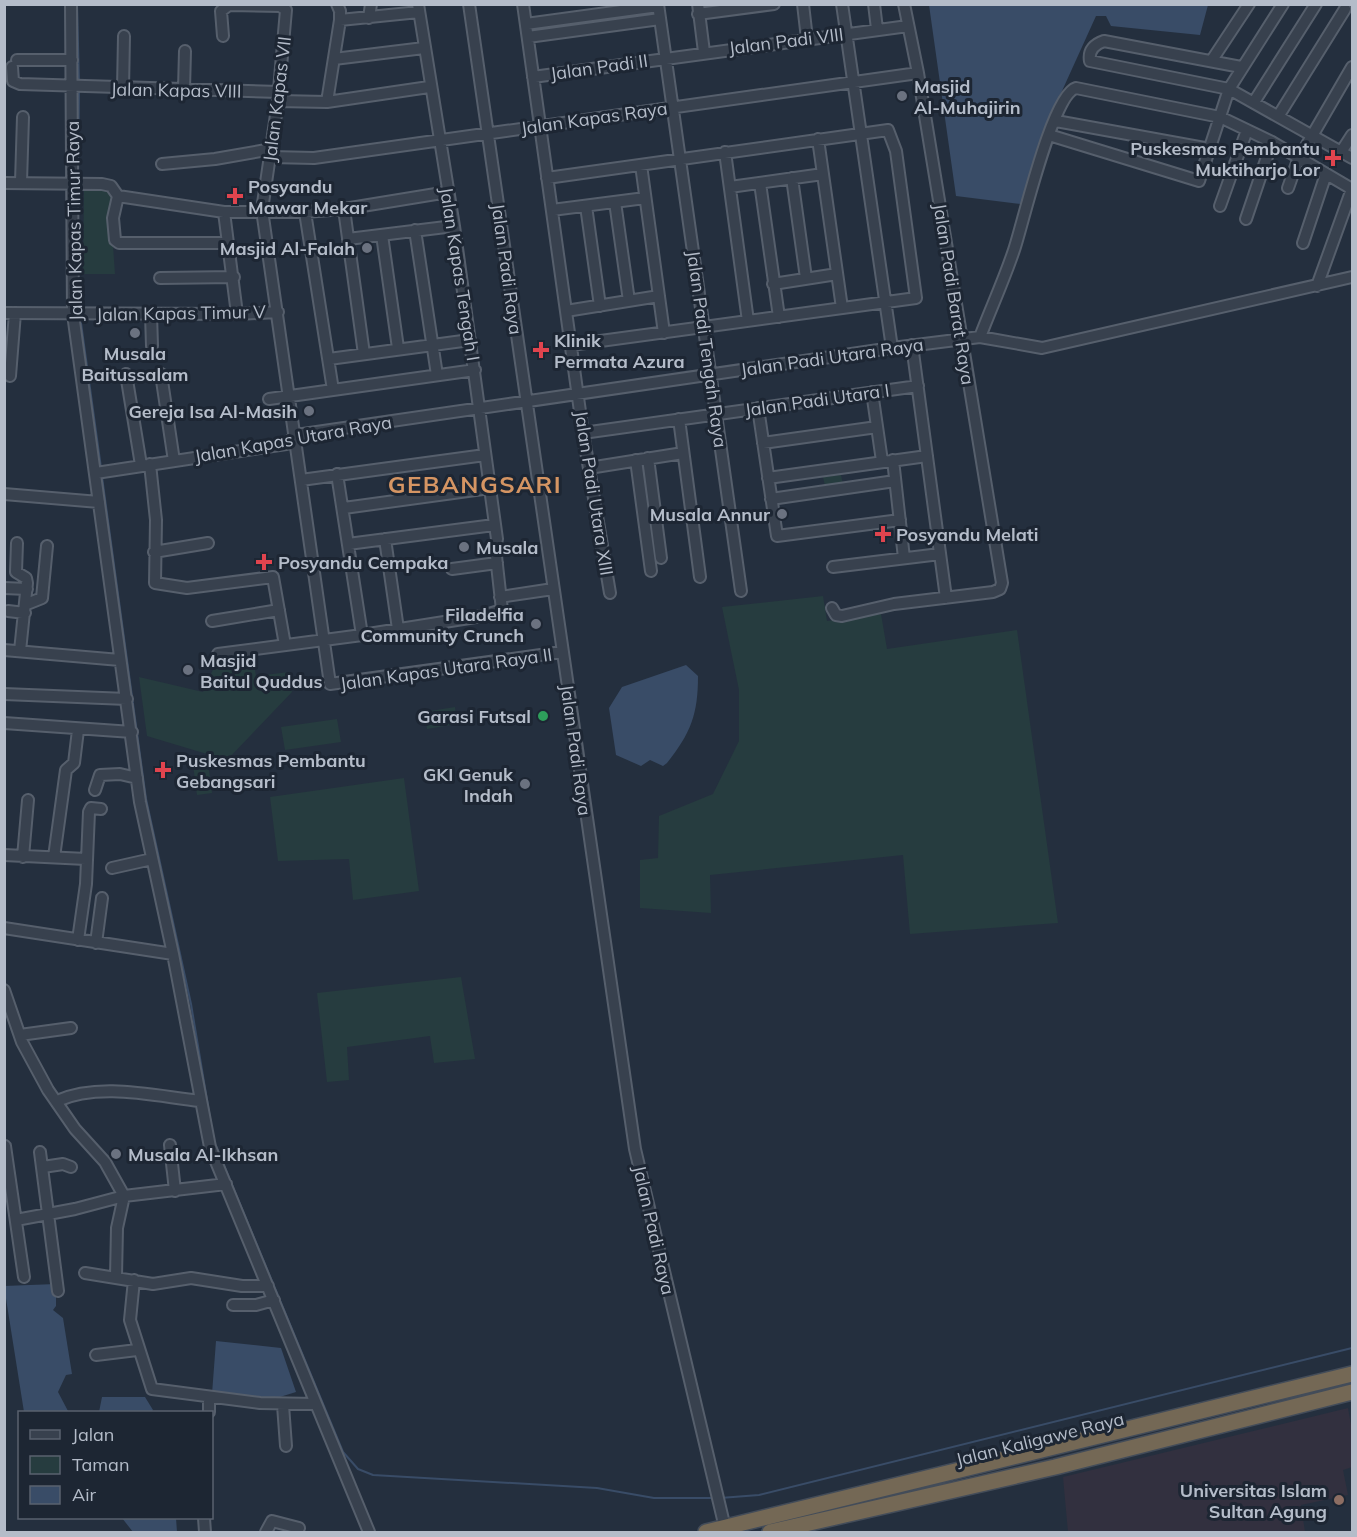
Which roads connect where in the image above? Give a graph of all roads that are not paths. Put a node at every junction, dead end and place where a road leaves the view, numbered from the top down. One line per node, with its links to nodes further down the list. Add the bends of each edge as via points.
1 (71, 4): 35 (street, Jalan Kapas Timur Raya)
2 (337, 4): 21 (street)
3 (371, 4): 19 (street)
4 (469, 4): 57 (street, Jalan Padi Raya)
5 (523, 4): 22 (street, Jalan Padi Utara XIII)
6 (774, 4): 16 (street)
7 (803, 4): 29 (street)
8 (842, 4): 25 (street)
9 (874, 4): 24 (street)
10 (904, 4): 23 (street, Jalan Padi Barat Raya)
11 (1249, 4): 36 (street)
12 (1283, 4): 37 (street)
13 (1316, 4): 49 (street)
14 (658, 5): 20 (street, Jalan Padi Tengah Raya); 22 (street)
15 (418, 8): 18 (street); 30 (street, Jalan Kapas Tengah I)
16 (698, 9): 32 (street)
17 (1345, 9): 51 (street)
18 (388, 10): 19 (street)
19 (369, 18): 21 (street)
20 (660, 19): 28 (street); 33 (street, Jalan Padi Tengah Raya)
21 (340, 20): 34 (street)
22 (526, 24): 28 (street, Jalan Padi Utara XIII)
23 (908, 26): 24 (street, Jalan Padi VIII); 39 (street, Jalan Padi Barat Raya)
24 (877, 28): 25 (street, Jalan Padi VIII)
25 (846, 33): 29 (street, Jalan Padi VIII); 41 (street)
26 (124, 36): 44 (street)
27 (223, 36): 47 (street, Jalan Kapas VII, via 221,11 229,5 283,7 287,18)
28 (528, 36): 40 (street, Jalan Padi Utara XIII)
29 (807, 39): 32 (street, Jalan Padi VIII)
30 (424, 48): 34 (street); 42 (street, Jalan Kapas Tengah I)
31 (184, 51): 45 (street)
32 (704, 52): 33 (street, Jalan Padi VIII)
33 (665, 57): 40 (street, Jalan Padi II); 50 (street, Jalan Padi Tengah Raya)
34 (334, 59): 48 (street)
35 (72, 60): 43 (street, Jalan Kapas Timur Raya); 43 (street, Jalan Kapas VIII, via 15,64 13,81)
36 (1212, 60): 37 (street); 46 (street, via 1104,41 1092,49 1090,61)
37 (1241, 67): 46 (street)
38 (1353, 67): 60 (street)
39 (918, 73): 41 (street, Jalan Kapas Raya); 124 (street, Jalan Padi Barat Raya)
40 (533, 77): 55 (street, Jalan Padi Utara XIII)
41 (854, 82): 50 (street, Jalan Kapas Raya); 58 (street)
42 (429, 87): 48 (street, Jalan Kapas VIII); 63 (street, Jalan Kapas Tengah I)
43 (77, 88): 44 (street, Jalan Kapas VIII); 81 (street, Jalan Kapas Timur Raya)
44 (123, 88): 45 (street, Jalan Kapas VIII)
45 (184, 89): 47 (street, Jalan Kapas VIII)
46 (1229, 89): 49 (street); 53 (street)
47 (279, 96): 48 (street, Jalan Kapas VIII); 68 (street, Jalan Kapas VII)
48 (327, 102)
49 (1254, 102): 51 (street)
50 (674, 107): 55 (street, Jalan Kapas Raya); 70 (street, Jalan Padi Tengah Raya)
51 (1278, 116): 60 (street)
52 (23, 117): 78 (street)
53 (1220, 117): 54 (street, via 1076,88 1066,95); 56 (street); 65 (street)
54 (1056, 120): 59 (street); 65 (street)
55 (540, 125): 57 (street, Jalan Kapas Raya); 76 (street, Jalan Padi Utara XIII)
56 (1247, 130): 64 (street); 89 (street)
57 (488, 133): 63 (street, Jalan Kapas Raya); 146 (street, Jalan Padi Raya)
58 (861, 133): 62 (street); 111 (street); 111 (street, via 888,130 897,151 916,298)
59 (1049, 135): 65 (street, via 1195,182 1200,180); 124 (street, via 1014,249)
60 (1311, 135): 67 (street); 71 (street)
61 (1353, 135): 67 (street)
62 (818, 139): 66 (street); 74 (street)
63 (438, 140): 68 (street, Jalan Kapas Raya, via 314,158); 84 (street, Jalan Kapas Tengah I)
64 (1272, 142): 71 (street); 95 (street)
65 (1210, 149)
66 (725, 152): 70 (street); 82 (street)
67 (1341, 152): 69 (street)
68 (271, 153): 72 (street, Jalan Kapas Raya); 91 (street, Jalan Kapas VII)
69 (1353, 158)
70 (681, 159): 73 (street); 122 (street, Jalan Padi Tengah Raya)
71 (1298, 160): 75 (street); 83 (street)
72 (162, 164)
73 (641, 165): 76 (street); 86 (street)
74 (823, 174): 77 (street); 102 (street)
75 (1326, 174): 101 (street); 108 (street, via 1353,189)
76 (547, 178): 92 (street, Jalan Padi Utara XIII)
77 (792, 178): 80 (street); 106 (street)
78 (21, 182): 79 (street); 81 (street)
79 (4, 183)
80 (760, 183): 82 (street); 107 (street)
81 (77, 184): 85 (street, via 111,186); 117 (street, Jalan Kapas Timur Raya)
82 (730, 187): 121 (street)
83 (1288, 188)
84 (448, 192): 90 (street); 96 (street, Jalan Kapas Tengah I)
85 (118, 196): 93 (street); 100 (street, via 113,218 115,240 119,243)
86 (645, 198): 87 (street); 109 (street)
87 (615, 202): 88 (street); 110 (street)
88 (586, 206): 92 (street); 112 (street)
89 (1220, 206)
90 (344, 209): 94 (street); 99 (street)
91 (262, 210): 93 (street); 94 (street); 115 (street, Jalan Kapas VII)
92 (552, 210): 114 (street, Jalan Padi Utara XIII)
93 (224, 212): 100 (street)
94 (305, 212): 133 (street)
95 (1246, 219)
96 (454, 226): 97 (street); 125 (street, Jalan Kapas Tengah I)
97 (415, 230): 98 (street); 126 (street)
98 (382, 235): 99 (street); 130 (street)
99 (348, 239): 132 (street)
100 (228, 243): 103 (street)
101 (1303, 243)
102 (837, 274): 106 (street); 113 (street)
103 (234, 277): 105 (street); 119 (street)
104 (1353, 277): 108 (street, Jalan Padi Utara Raya)
105 (160, 278)
106 (806, 278): 107 (street)
107 (773, 284): 120 (street)
108 (1317, 286): 124 (street, Jalan Padi Utara Raya, via 1042,348)
109 (659, 296): 110 (street); 123 (street)
110 (629, 301): 112 (street)
111 (885, 302): 113 (street); 131 (street)
112 (600, 306): 114 (street)
113 (842, 308): 120 (street)
114 (566, 311): 127 (street, Jalan Padi Utara XIII)
115 (278, 312): 119 (street, Jalan Kapas Timur V); 144 (street, Jalan Kapas VII)
116 (10, 313): 117 (street, Jalan Kapas Timur V); 139 (street)
117 (78, 314): 118 (street, Jalan Kapas Timur V); 164 (street, Jalan Kapas Timur Raya)
118 (151, 314): 119 (street, Jalan Kapas Timur V); 129 (street)
119 (237, 314)
120 (779, 317): 121 (street)
121 (748, 321): 122 (street)
122 (704, 327): 123 (street); 137 (street, Jalan Padi Tengah Raya)
123 (664, 333): 127 (street)
124 (969, 338): 128 (street, Jalan Padi Utara Raya); 198 (street, Jalan Padi Barat Raya, via 1002,583 993,592)
125 (470, 340): 126 (street); 134 (street, Jalan Kapas Tengah I)
126 (432, 343): 130 (street); 138 (street)
127 (571, 345): 143 (street, Jalan Padi Utara XIII)
128 (912, 345): 131 (street, Jalan Padi Utara Raya); 140 (street)
129 (152, 346)
130 (398, 348): 132 (street)
131 (892, 348): 137 (street, Jalan Padi Utara Raya)
132 (364, 354): 133 (street)
133 (329, 359): 141 (street)
134 (475, 370): 138 (street); 147 (street, Jalan Kapas Tengah I)
135 (126, 374): 162 (street)
136 (161, 374): 159 (street)
137 (711, 374): 143 (street, Jalan Padi Utara Raya); 149 (street, Jalan Padi Tengah Raya)
138 (437, 375): 141 (street)
139 (10, 376)
140 (918, 386): 142 (street, Jalan Padi Utara I); 157 (street)
141 (333, 390): 144 (street)
142 (872, 392): 148 (street, Jalan Padi Utara I); 151 (street)
143 (579, 393): 146 (street, Jalan Padi Utara Raya); 152 (street, Jalan Padi Utara XIII)
144 (290, 396): 145 (street); 153 (street, Jalan Kapas VII)
145 (269, 399)
146 (525, 401): 147 (street, Jalan Kapas Utara Raya); 194 (street, Jalan Padi Raya)
147 (480, 408): 153 (street, Jalan Kapas Utara Raya); 156 (street, Jalan Kapas Tengah I)
148 (758, 408): 149 (street, Jalan Padi Utara I); 154 (street)
149 (717, 415): 150 (street, Jalan Padi Utara I); 195 (street, Jalan Padi Tengah Raya)
150 (679, 419): 152 (street, Jalan Padi Utara I); 155 (street)
151 (877, 427): 154 (street); 161 (street)
152 (583, 433): 163 (street, Jalan Padi Utara XIII)
153 (296, 435): 159 (street, Jalan Kapas Utara Raya, via 286,444); 167 (street, Jalan Kapas VII)
154 (763, 443): 166 (street)
155 (683, 453): 158 (street); 191 (street)
156 (485, 455): 165 (street); 169 (street, Jalan Kapas Tengah I)
157 (927, 456): 161 (street); 184 (street)
158 (648, 458): 160 (street); 174 (street)
159 (174, 460): 162 (street, Jalan Kapas Utara Raya)
160 (636, 460): 163 (street); 175 (street)
161 (887, 461): 166 (street); 168 (street)
162 (145, 465): 164 (street, Jalan Kapas Utara Raya); 183 (street, via 156,520)
163 (589, 468): 196 (street, Jalan Padi Utara XIII)
164 (100, 472): 172 (street, Jalan Kapas Timur Raya)
165 (337, 474): 167 (street); 173 (street)
166 (768, 478): 171 (street)
167 (301, 480): 206 (street, Jalan Kapas VII)
168 (895, 481): 171 (street); 176 (street)
169 (490, 488): 173 (street); 177 (street, Jalan Kapas Tengah I)
170 (4, 494): 172 (street)
171 (771, 499): 176 (street, via 775,534 781,536)
172 (99, 502): 212 (street, Jalan Kapas Timur Raya)
173 (344, 508): 181 (street)
174 (654, 509): 175 (street); 185 (street)
175 (642, 510): 190 (street)
176 (900, 520): 186 (street)
177 (494, 525): 178 (street); 187 (street, Jalan Kapas Tengah I)
178 (385, 539): 181 (street); 204 (street)
179 (17, 543): 193 (street, via 15,570 27,580)
180 (208, 543): 183 (street)
181 (348, 544): 205 (street)
182 (47, 546): 199 (street, via 42,598)
183 (154, 552): 201 (street, via 154,580 160,586 187,588 271,576)
184 (940, 554): 186 (street); 198 (street)
185 (661, 558)
186 (904, 558): 188 (street)
187 (496, 563): 189 (street); 197 (street, Jalan Kapas Tengah I)
188 (833, 567)
189 (452, 569)
190 (651, 571)
191 (700, 577)
192 (4, 588): 193 (street)
193 (27, 589): 199 (street)
194 (553, 589): 197 (street); 210 (street, Jalan Padi Raya)
195 (741, 591)
196 (610, 594)
197 (500, 597): 204 (street, Jalan Kapas Tengah I, via 502,610)
198 (946, 598): 200 (street, via 842,616)
199 (26, 608): 202 (street); 209 (street)
200 (832, 608)
201 (279, 610): 203 (street); 207 (street)
202 (8, 611)
203 (212, 621)
204 (398, 629): 205 (street)
205 (362, 635): 206 (street)
206 (322, 638): 207 (street); 213 (street, Jalan Kapas VII)
207 (285, 645): 211 (street)
208 (4, 650): 209 (street)
209 (20, 651): 212 (street)
210 (562, 652): 213 (street, Jalan Kapas Utara Raya II); 272 (street, Jalan Padi Raya, via 635,1149 720,1507)
211 (218, 654)
212 (120, 660): 215 (street, Jalan Kapas Timur Raya)
213 (331, 685)
214 (4, 694): 215 (street)
215 (127, 699): 218 (street, Jalan Kapas Timur Raya)
216 (4, 723): 217 (street)
217 (78, 730): 218 (street); 225 (street, via 74,763 66,770)
218 (132, 732): 219 (street, Jalan Kapas Timur Raya)
219 (137, 778): 220 (street, via 103,775); 227 (street, Jalan Kapas Timur Raya)
220 (95, 790)
221 (28, 800): 224 (street)
222 (101, 809): 226 (street, via 89,809)
223 (4, 855): 224 (street)
224 (23, 857): 225 (street)
225 (54, 857): 226 (street)
226 (86, 859): 231 (street)
227 (152, 859): 228 (street); 233 (street, Jalan Kapas Timur Raya)
228 (112, 868)
229 (102, 898): 232 (street)
230 (4, 928): 231 (street)
231 (78, 940): 232 (street)
232 (96, 943): 233 (street)
233 (173, 954): 239 (street, Jalan Kapas Timur Raya)
234 (4, 990): 235 (street)
235 (8, 1014): 237 (street)
236 (71, 1028): 237 (street)
237 (20, 1035): 238 (street)
238 (57, 1101): 239 (street, via 76,1093 100,1091); 247 (street, via 75,1129 105,1162)
239 (201, 1101): 245 (street, Jalan Kapas Timur Raya, via 210,1147)
240 (170, 1145): 246 (street)
241 (5, 1146): 249 (street)
242 (40, 1152): 243 (street)
243 (43, 1167): 244 (street); 248 (street)
244 (70, 1167)
245 (226, 1184): 246 (street); 254 (street, Jalan Kapas Timur Raya)
246 (175, 1191): 247 (street)
247 (124, 1196): 248 (street); 252 (street, via 117,1228)
248 (49, 1215): 249 (street); 255 (street)
249 (16, 1220): 251 (street)
250 (85, 1273): 252 (street)
251 (24, 1277)
252 (116, 1277): 253 (street)
253 (134, 1280): 254 (street, via 158,1285 191,1278); 258 (street, via 129,1316)
254 (268, 1286): 256 (street, Jalan Kapas Timur Raya)
255 (58, 1291)
256 (274, 1300): 257 (street); 266 (street, Jalan Kapas Timur Raya)
257 (233, 1305)
258 (137, 1350): 259 (street); 265 (street, via 152,1389)
259 (96, 1355)
260 (1353, 1366): 270 (highway, via 808,1498)
261 (1353, 1374): 263 (highway, Jalan Kaligawe Raya)
262 (1353, 1382): 263 (highway, Jalan Kaligawe Raya)
263 (1316, 1391): 264 (highway); 270 (highway, Jalan Kaligawe Raya); 272 (highway, Jalan Kaligawe Raya, via 1054,1457); 276 (highway, via 1047,1469)
264 (1353, 1392)
265 (209, 1398): 267 (street); 268 (street)
266 (316, 1404): 267 (street); 274 (street, Jalan Kapas Timur Raya)
267 (284, 1405): 269 (street)
268 (209, 1411)
269 (286, 1446)
270 (782, 1516): 272 (highway, Jalan Kaligawe Raya)
271 (299, 1528): 273 (street, via 272,1521)
272 (729, 1531): 275 (highway)
273 (266, 1533)
274 (369, 1533)
275 (706, 1533)
276 (770, 1533)

